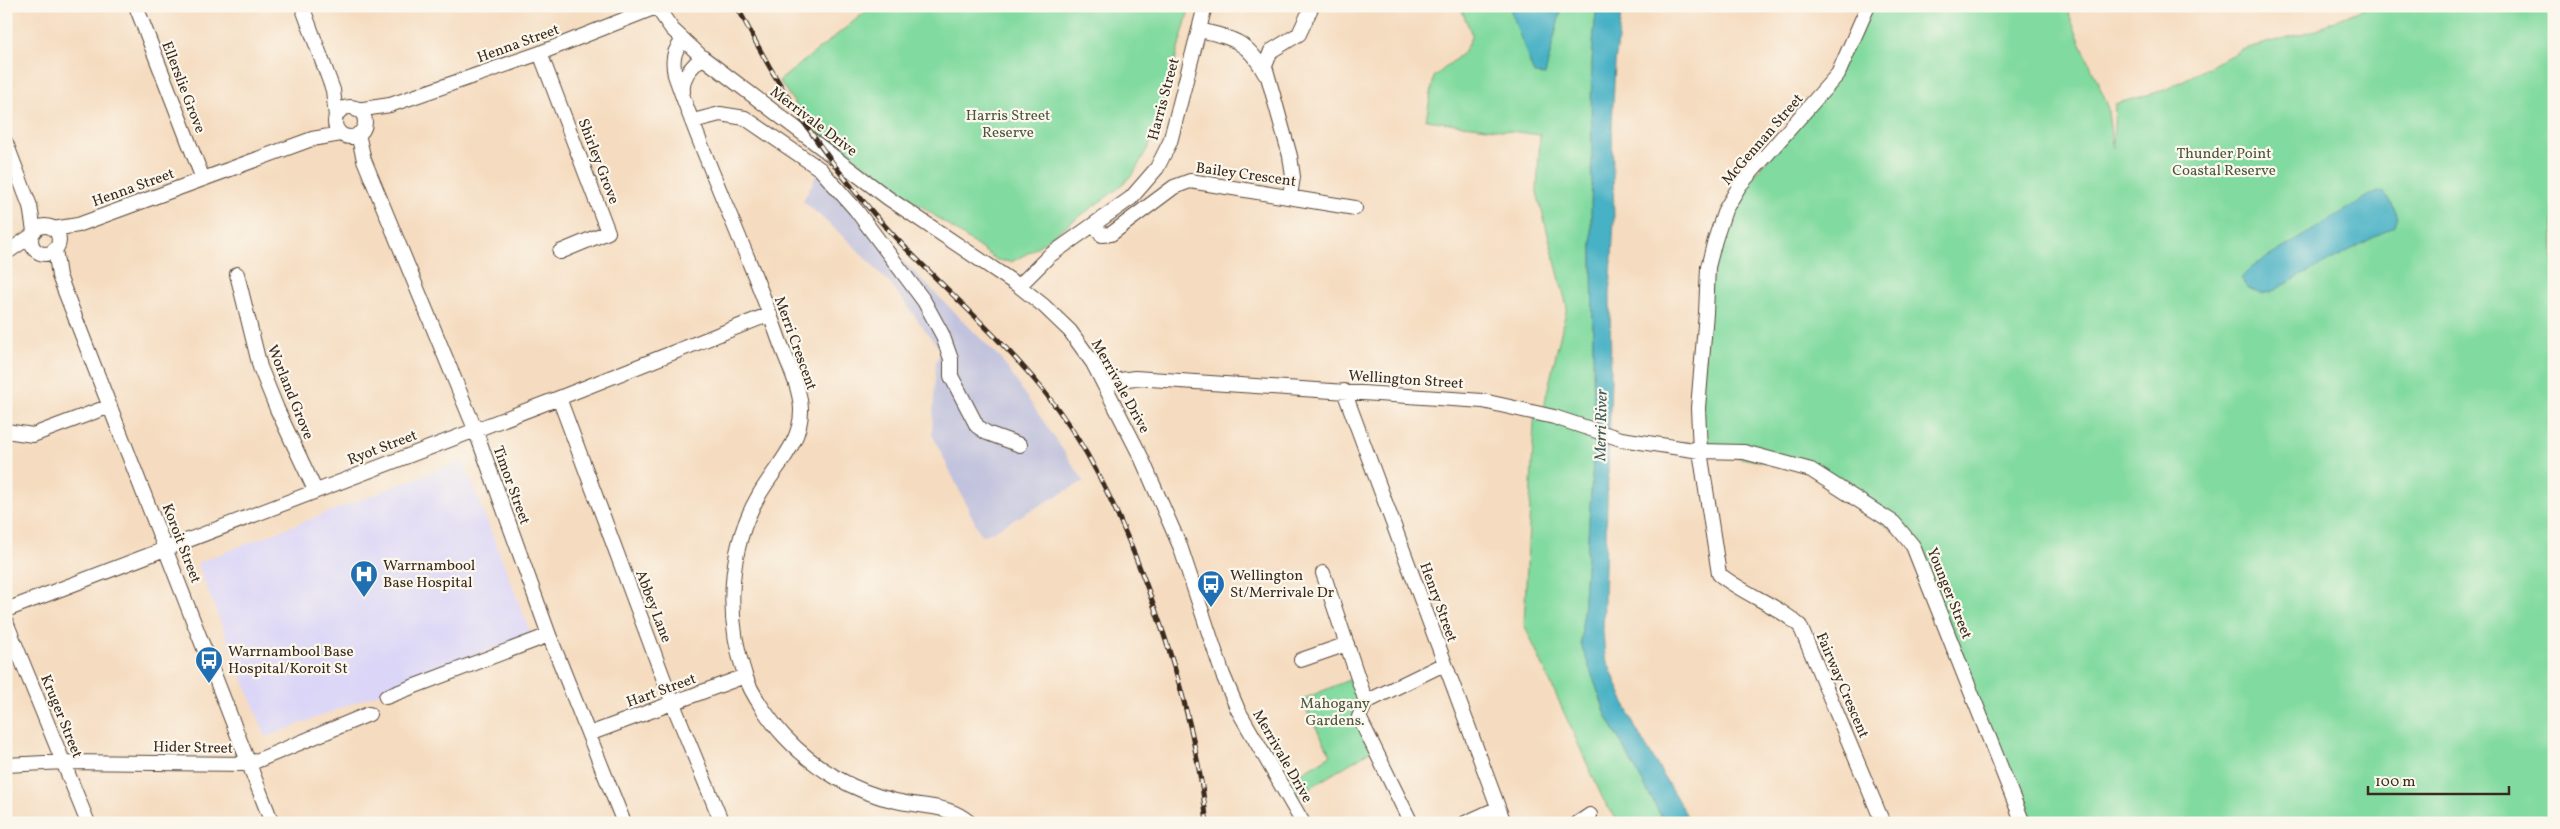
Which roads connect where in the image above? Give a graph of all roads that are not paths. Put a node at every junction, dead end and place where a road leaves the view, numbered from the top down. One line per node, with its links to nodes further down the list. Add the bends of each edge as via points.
1 (136, 6): 21 (street, Ellerslie Grove)
2 (302, 6): 14 (street, Timor Street)
3 (1205, 6): 7 (street, Harris Street)
4 (1312, 6): 10 (street, via 1299,34)
5 (1868, 6): 42 (street, McGennan Street, via 1838,74 1740,185 1725,210 1708,267 1698,408)
6 (656, 7): 9 (street, Merrivale Drive); 11 (street, Henna Street)
7 (1199, 30): 8 (street); 25 (street, Harris Street, via 1170,142 1157,168 1131,198)
8 (1230, 37): 10 (street, via 1258,48); 13 (street, via 1251,52)
9 (684, 40): 12 (street, Merrivale Drive); 15 (street, Merri Crescent, via 676,49 673,65)
10 (1279, 46): 13 (street, via 1266,59)
11 (540, 53): 16 (street, Henna Street); 29 (street, Shirley Grove, via 608,232)
12 (702, 57): 15 (street, via 683,80); 33 (street, Merrivale Drive, via 888,198)
13 (1268, 80): 22 (street, via 1290,156 1293,177)
14 (333, 90): 17 (street, Timor Street); 19 (street, Timor Street)
15 (684, 97): 18 (street, Merri Crescent)
16 (390, 105): 17 (street, Henna Street); 19 (street, Henna Street)
17 (353, 109): 19 (street, Timor Street, via 362,115); 19 (street, via 341,110)
18 (693, 121): 34 (street, Merri Crescent); 41 (street, via 720,114 745,118 820,169 856,210 924,301 942,334 951,359 951,376 977,426 987,433)
19 (347, 128): 21 (street, Henna Street); 39 (street, Timor Street, via 364,160)
20 (6, 143): 23 (street)
21 (203, 179): 27 (street, Henna Street, via 78,224)
22 (1290, 196): 24 (street, Bailey Crescent); 25 (street, Bailey Crescent, via 1186,182 1174,186 1111,234 1102,234)
23 (30, 206): 26 (street); 27 (street)
24 (1355, 208)
25 (1094, 225): 33 (street, Harris Street, via 1049,256)
26 (33, 234): 27 (street, via 40,227); 28 (street, via 32,244); 30 (street)
27 (54, 237): 28 (street, via 49,253); 32 (street, Koroit Street)
28 (39, 252): 30 (street); 32 (street, Koroit Street)
29 (560, 252)
30 (6, 254)
31 (237, 274): 43 (street, Worland Grove, via 260,366)
32 (59, 276): 38 (street, Koroit Street)
33 (1019, 286): 35 (street, Merrivale Drive, via 1070,331)
34 (770, 314): 37 (street, Ryot Street); 52 (street, Merri Crescent, via 797,390 800,421 795,441 758,496 739,547 733,614)
35 (1106, 386): 36 (street, Wellington Street, via 1135,378); 67 (street, Merrivale Drive, via 1164,506 1238,710)
36 (1344, 391): 42 (street, Wellington Street, via 1483,401 1554,416 1621,439); 51 (street, Henry Street)
37 (559, 398): 39 (street, Ryot Street); 55 (street, Abbey Lane)
38 (110, 406): 40 (street, via 33,435); 44 (street, Koroit Street)
39 (475, 429): 43 (street, Ryot Street); 48 (street, Timor Street)
40 (6, 431)
41 (1020, 444)
42 (1700, 451): 71 (street, Fairway Crescent, via 1719,574 1734,586 1786,613 1800,626); 72 (street, Younger Street, via 1744,452 1811,470 1894,523 1913,546 1925,573)
43 (315, 490): 44 (street, Ryot Street)
44 (167, 548): 46 (street, Ryot Street); 59 (street, Koroit Street)
45 (1323, 574): 49 (street)
46 (6, 610)
47 (6, 622): 58 (street, Kruger Street)
48 (548, 635): 53 (street); 57 (street, Timor Street)
49 (1347, 644): 50 (street); 54 (street)
50 (1301, 660)
51 (1444, 664): 54 (street); 61 (street, Henry Street)
52 (745, 676): 55 (street, Hart Street); 66 (street, Merri Crescent, via 785,736 825,771 877,796 955,812)
53 (386, 697)
54 (1366, 702): 68 (street, via 1360,717)
55 (673, 704): 57 (street, Hart Street); 65 (street, Abbey Lane)
56 (369, 714): 59 (street, Hider Street)
57 (589, 734): 64 (street, Timor Street)
58 (64, 762): 59 (street, Hider Street); 60 (street, Hider Street); 62 (street, Kruger Street)
59 (249, 764): 63 (street, Koroit Street)
60 (6, 765)
61 (1498, 808): 69 (street); 70 (street, Henry Street)
62 (88, 823)
63 (272, 823)
64 (624, 823)
65 (722, 823)
66 (970, 823)
67 (1303, 823)
68 (1411, 823)
69 (1465, 823)
70 (1504, 823)
71 (1883, 823)
72 (2023, 823)

